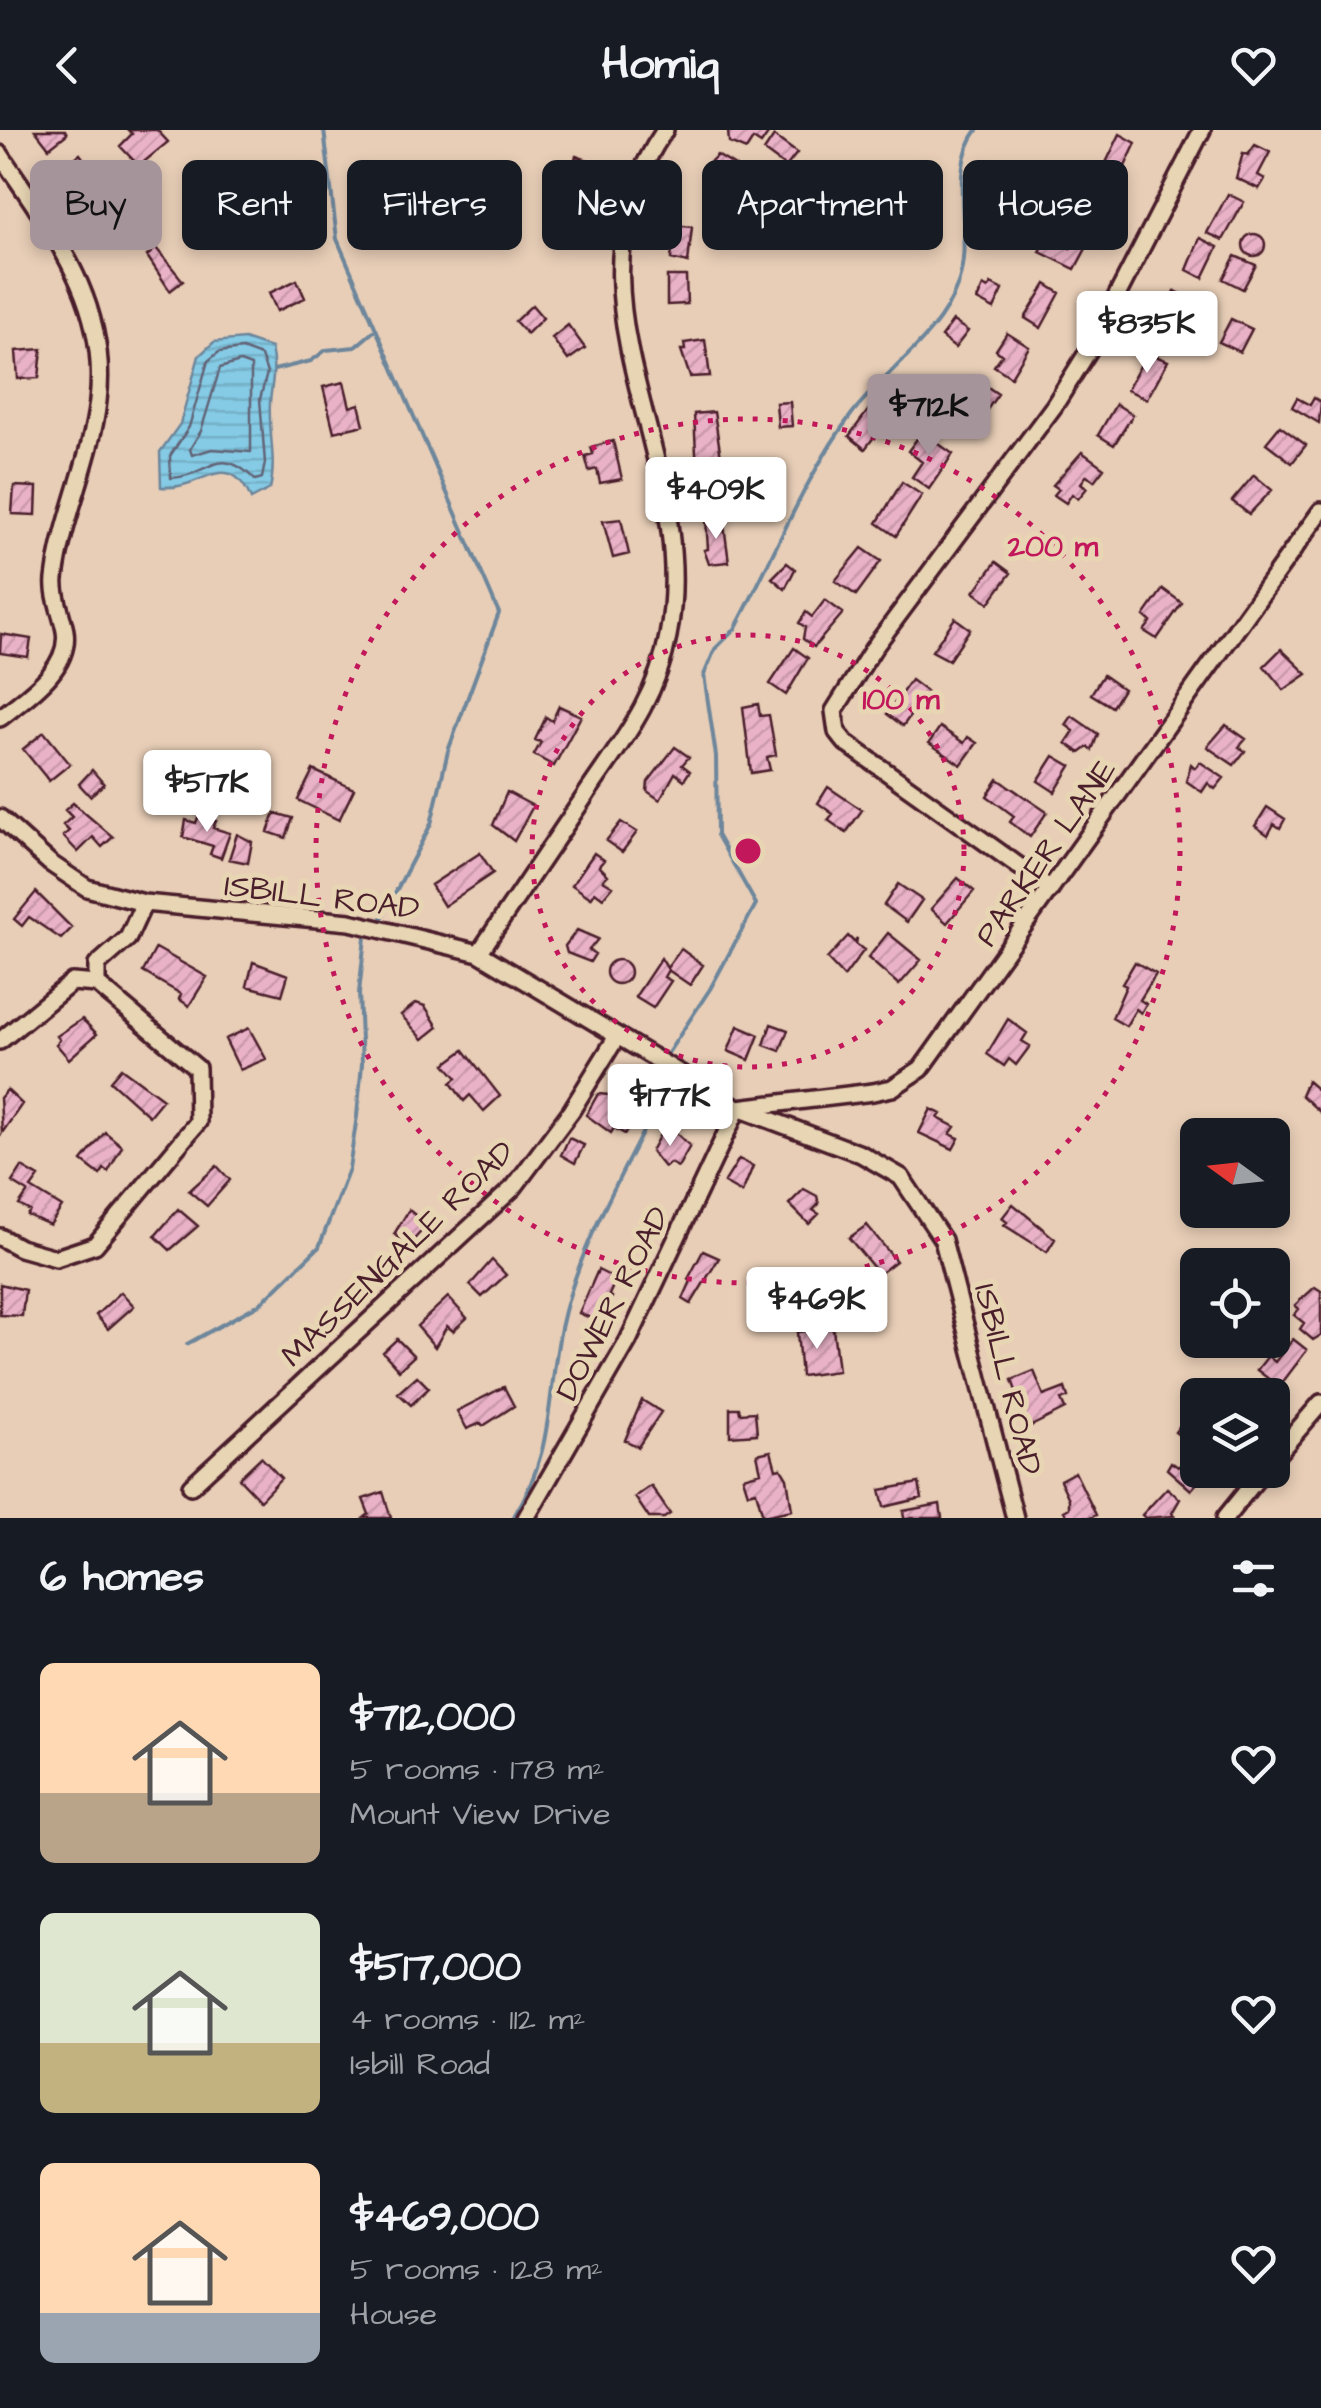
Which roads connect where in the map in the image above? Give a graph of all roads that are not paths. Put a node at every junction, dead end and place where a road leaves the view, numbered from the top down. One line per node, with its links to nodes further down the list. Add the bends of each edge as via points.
1 (665, 130): 9 (street, via 642,165 623,218 620,316 667,490 670,632 650,700)
2 (1202, 130): 7 (street, via 1054,406 835,707 833,720 846,743)
3 (0, 154): 5 (street, via 80,277 98,347 98,401 54,582 66,636 60,660)
4 (1321, 511): 7 (street, PARKER LANE)
5 (0, 718)
6 (0, 818): 8 (street, ISBILL ROAD, via 87,888)
7 (1051, 888): 13 (street, PARKER LANE, via 908,1078 873,1092)
8 (144, 903): 9 (street, ISBILL ROAD, via 350,922); 10 (street, via 128,938 97,966)
9 (479, 953): 11 (street, ISBILL ROAD)
10 (97, 984): 12 (street, via 72,982); 14 (street, via 196,1068 198,1122 94,1244 56,1258)
11 (616, 1038): 13 (street, ISBILL ROAD); 17 (street, MASSENGALE ROAD, via 514,1187)
12 (0, 1042)
13 (738, 1108): 19 (street, DOWER ROAD, via 628,1341); 20 (street, ISBILL ROAD, via 861,1154 901,1177 924,1206 959,1289)
14 (0, 1237)
15 (1321, 1403): 16 (street)
16 (1290, 1439)
17 (191, 1486)
18 (1249, 1488): 21 (street)
19 (526, 1518)
20 (1015, 1518)
21 (1225, 1518)

